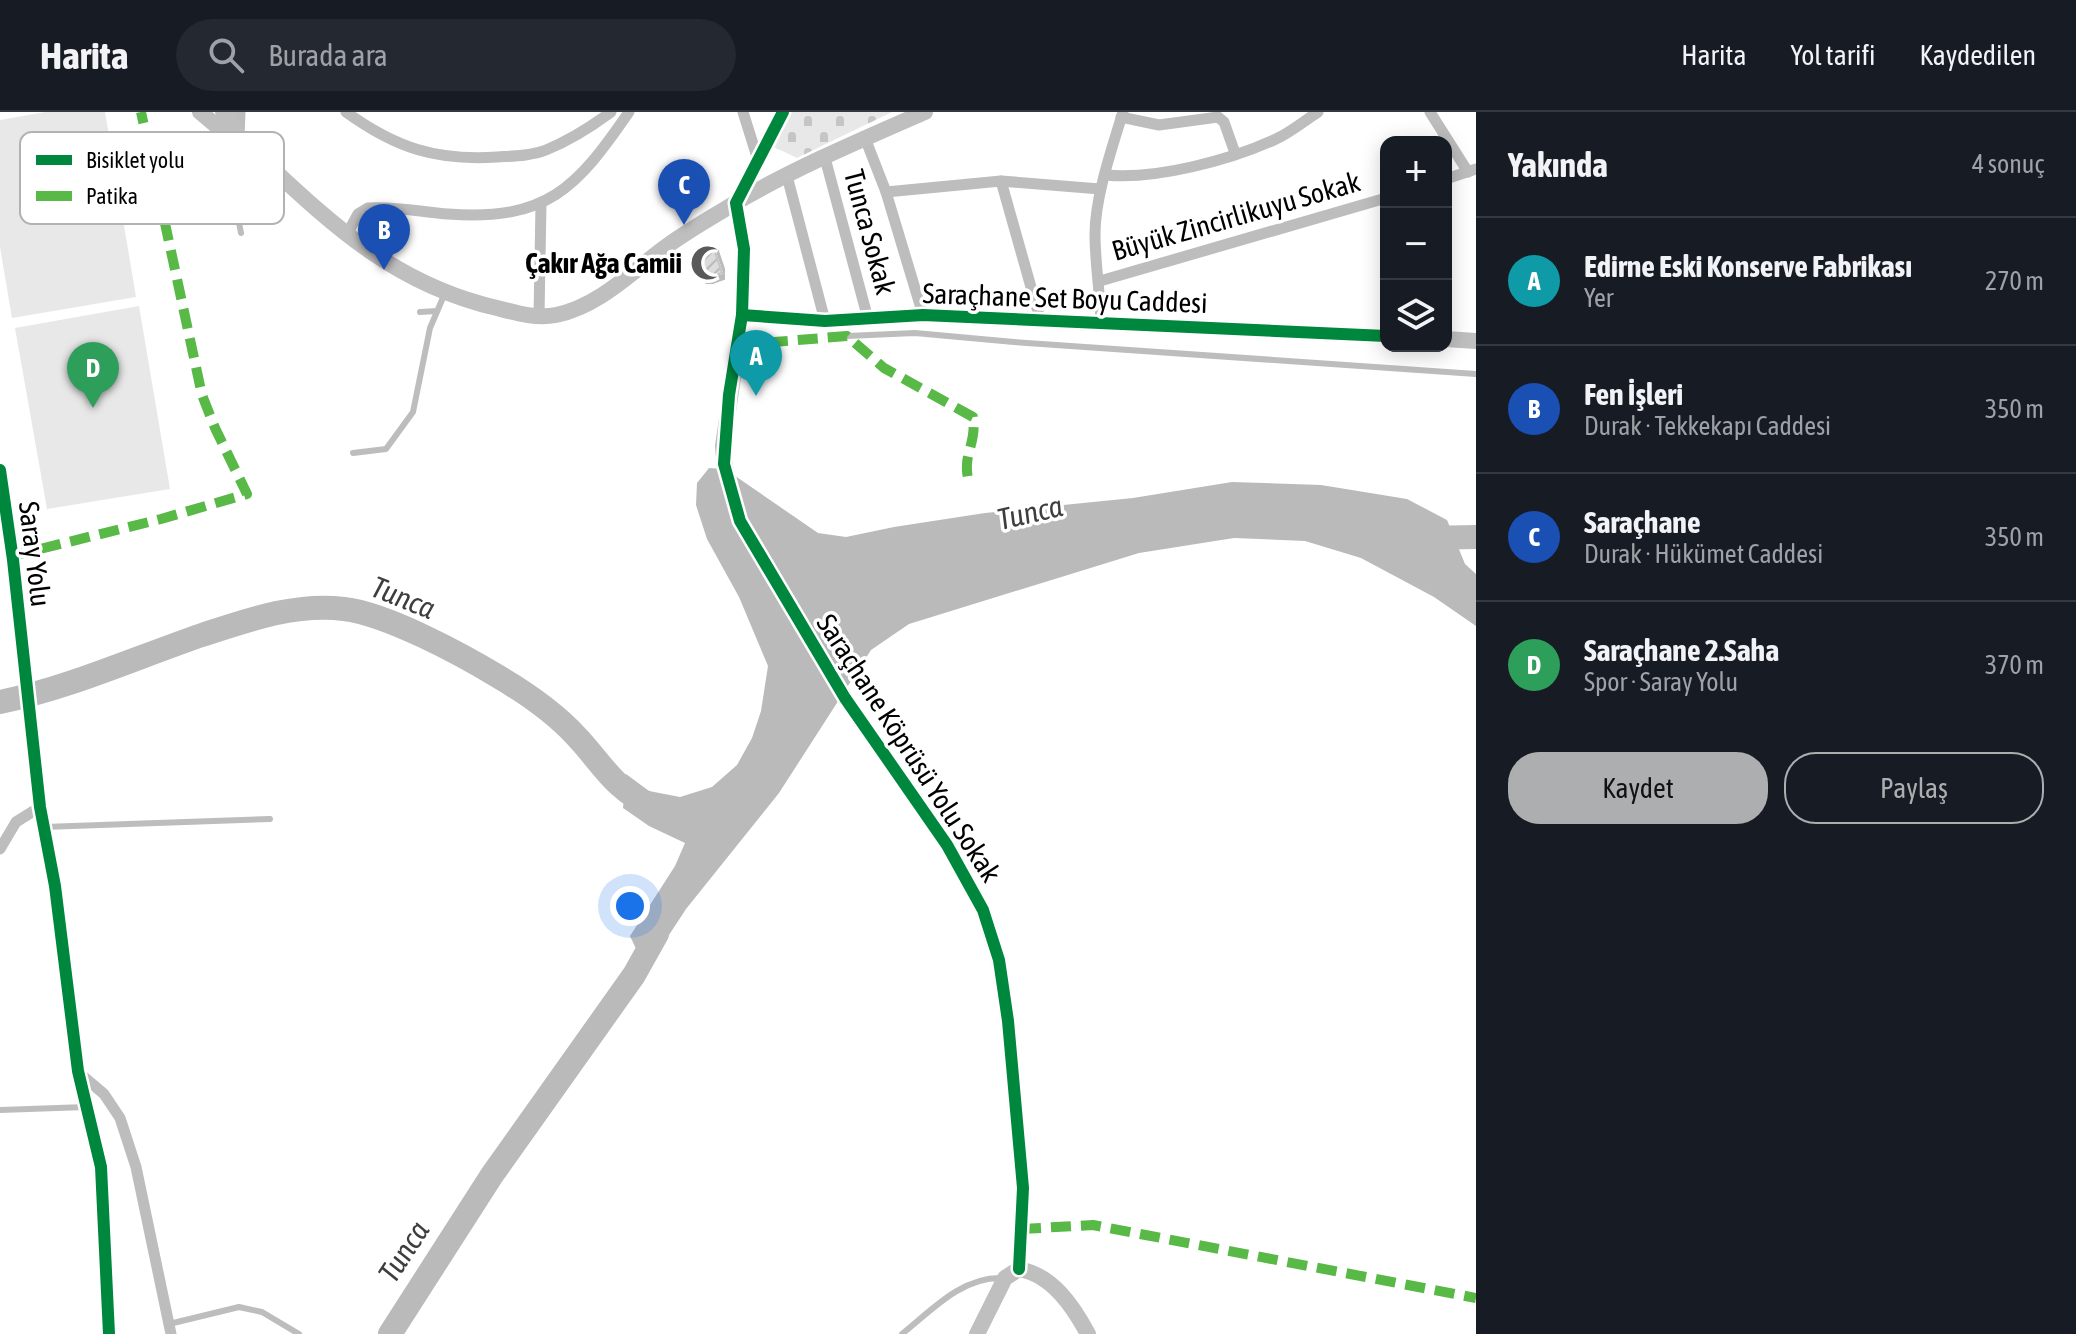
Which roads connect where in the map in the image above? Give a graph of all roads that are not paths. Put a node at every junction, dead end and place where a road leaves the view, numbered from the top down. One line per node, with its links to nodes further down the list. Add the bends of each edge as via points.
1 (200, 112): 13 (street)
2 (223, 112): 14 (street)
3 (240, 112): 15 (street)
4 (346, 112): 5 (street, via 393,142 469,159 546,150)
5 (611, 112)
6 (629, 112): 30 (street, via 579,177)
7 (743, 112): 19 (street)
8 (783, 112): 19 (street)
9 (925, 112): 16 (street)
10 (1318, 112): 17 (street, via 1277,139)
11 (1430, 112): 20 (street)
12 (1122, 115): 17 (street, via 1159,125 1218,117); 21 (street)
13 (227, 132)
14 (236, 132)
15 (238, 132)
16 (865, 138): 18 (street); 27 (street)
17 (1235, 153): 21 (street, via 1152,175)
18 (825, 158): 22 (street); 41 (street, Tunca Sokak)
19 (758, 161): 29 (street)
20 (1472, 170): 23 (street)
21 (1106, 175): 26 (street)
22 (787, 176): 29 (street); 43 (street)
23 (1452, 177)
24 (284, 179): 33 (street)
25 (1001, 181): 26 (street); 27 (street); 42 (street)
26 (1100, 189): 34 (street, via 1095,232)
27 (886, 192): 39 (street)
28 (1380, 200): 34 (street, Büyük Zincirlikuyu Sokak)
29 (736, 203): 38 (street, Saraçhane Köprüsü Yolu Sokak, via 744,249); 40 (street, via 588,304)
30 (541, 204): 33 (street, via 452,215 368,208 358,214); 40 (street)
31 (239, 224): 32 (lane)
32 (241, 233)
33 (346, 236): 35 (street, via 396,270)
34 (1100, 281): 44 (street)
35 (445, 293): 36 (lane); 40 (street)
36 (437, 311): 37 (lane); 50 (lane, via 413,412 386,449)
37 (420, 312)
38 (742, 315): 43 (street, Saraçhane Set Boyu Caddesi); 59 (street, Saraçhane Köprüsü Yolu Sokak, via 724,464 740,521 845,698 967,877 999,960 1023,1188)
39 (923, 315): 41 (street, Saraçhane Set Boyu Caddesi); 42 (street, Saraçhane Set Boyu Caddesi)
40 (539, 316)
41 (868, 319): 43 (street, Saraçhane Set Boyu Caddesi)
42 (1040, 319): 44 (street, Saraçhane Set Boyu Caddesi)
43 (825, 321)
44 (1101, 322): 46 (street, Saraçhane Set Boyu Caddesi)
45 (847, 336): 49 (lane, via 915,333)
46 (1380, 336)
47 (1452, 339): 48 (street)
48 (1476, 341)
49 (1476, 374)
50 (353, 453)
51 (0, 470): 52 (street, Saray Yolu)
52 (40, 807): 54 (street, Saray Yolu); 55 (street, via 16,822)
53 (270, 819): 54 (lane)
54 (44, 827): 56 (street, Saray Yolu)
55 (0, 849)
56 (78, 1071): 57 (street, Saray Yolu); 60 (street, via 104,1094 120,1118 136,1167)
57 (86, 1107): 58 (lane); 61 (street, Saray Yolu, via 101,1167)
58 (0, 1110)
59 (1012, 1274): 63 (lane, via 961,1288); 64 (street); 65 (street, via 1035,1272 1053,1286)
60 (170, 1329): 62 (lane, via 239,1307 262,1312)
61 (109, 1334)
62 (299, 1334)
63 (902, 1334)
64 (977, 1334)
65 (1088, 1334)

